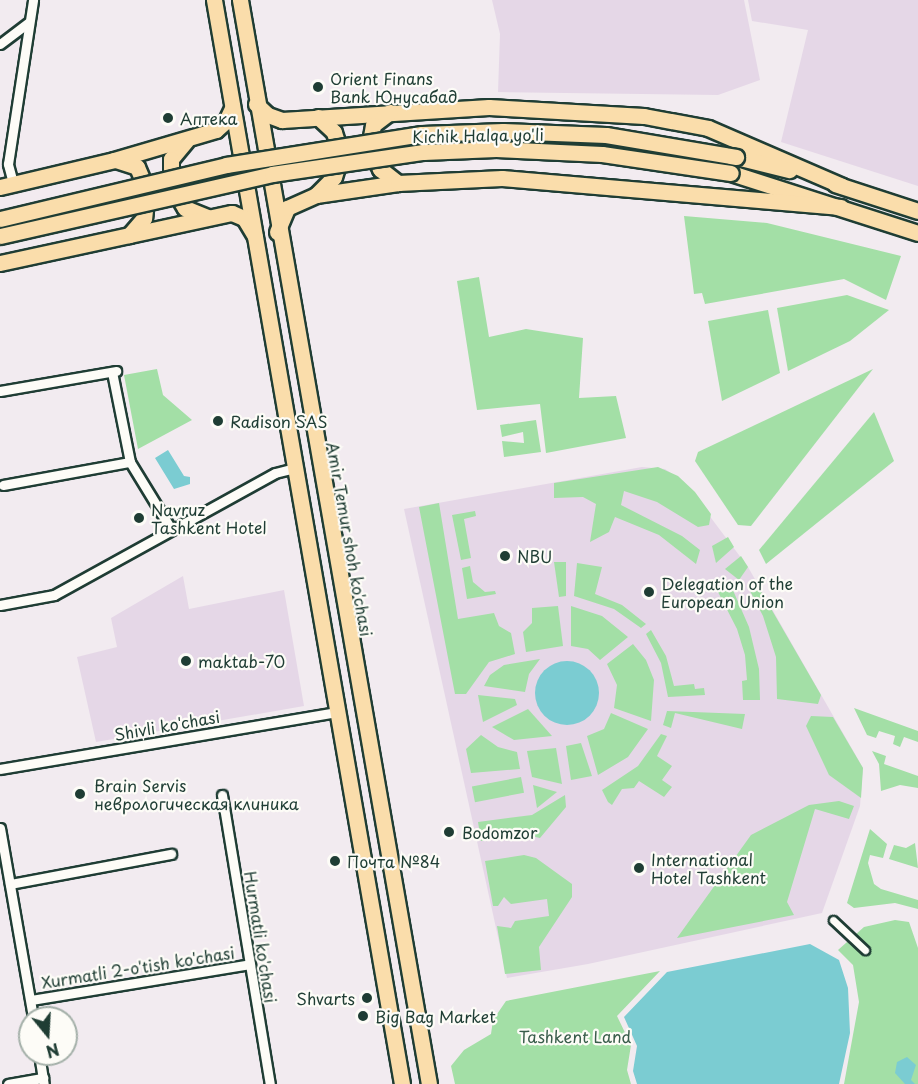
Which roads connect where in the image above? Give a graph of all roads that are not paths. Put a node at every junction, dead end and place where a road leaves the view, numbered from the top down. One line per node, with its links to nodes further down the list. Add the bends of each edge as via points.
1 (33, 0): 4 (street)
2 (214, 0): 7 (main road)
3 (240, 0): 6 (main road, Amir Temur shoh ko'chasi)
4 (28, 23): 5 (street); 13 (street)
5 (0, 44)
6 (256, 104): 9 (main road, via 268,115 282,120); 20 (main road, Amir Temur shoh ko'chasi)
7 (232, 108): 10 (main road, via 221,126); 24 (main road)
8 (393, 111): 9 (main road); 12 (main road, via 373,125 369,147 380,169); 14 (main road, via 545,108 687,123 745,142)
9 (318, 117): 15 (main road, via 337,137 341,154 334,177)
10 (191, 137): 11 (main road); 18 (main road, via 171,159 171,185 185,208)
11 (114, 160): 13 (main road); 22 (main road, via 137,167 147,191 144,218)
12 (398, 183): 15 (main road); 16 (main road, via 502,178)
13 (6, 185)
14 (842, 186): 17 (main road, Kichik Halqa yo'li); 19 (main road, Kichik Halqa yo'li, bridge, via 736,158 614,136 504,131 434,133 247,160)
15 (316, 195): 20 (main road, via 287,208)
16 (842, 207): 21 (main road, Kichik Halqa yo'li); 23 (main road, Kichik Halqa yo'li, bridge, via 731,173 602,154 496,149 423,152 261,176)
17 (918, 211)
18 (209, 218): 22 (main road); 24 (main road, via 232,213 240,216)
19 (0, 219)
20 (277, 232): 32 (main road, Amir Temur shoh ko'chasi)
21 (918, 232)
22 (129, 235): 25 (main road)
23 (0, 236)
24 (255, 236): 28 (main road)
25 (0, 263)
26 (0, 391): 27 (street, via 114,371)
27 (130, 462): 29 (street); 30 (street)
28 (295, 468): 30 (street, via 275,473); 33 (main road)
29 (3, 485)
30 (171, 529): 31 (street, via 54,595)
31 (0, 605)
32 (350, 639): 33 (main road); 50 (main road, Amir Temur shoh ko'chasi)
33 (326, 643): 34 (main road)
34 (338, 712): 35 (street, Shivli ko'chasi); 49 (main road)
35 (0, 769)
36 (222, 795): 42 (street, Hurmatli ko'chasi)
37 (0, 828): 39 (street)
38 (171, 854): 39 (street)
39 (10, 884): 43 (street)
40 (833, 920): 41 (street)
41 (865, 950)
42 (250, 964): 43 (street, Xurmatli 2-o'tish ko'chasi); 48 (street, Hurmatli ko'chasi)
43 (30, 1000): 44 (street)
44 (31, 1006)
45 (41, 1066): 46 (street)
46 (44, 1081): 47 (street)
47 (8, 1084)
48 (270, 1084)
49 (402, 1084)
50 (429, 1084)

